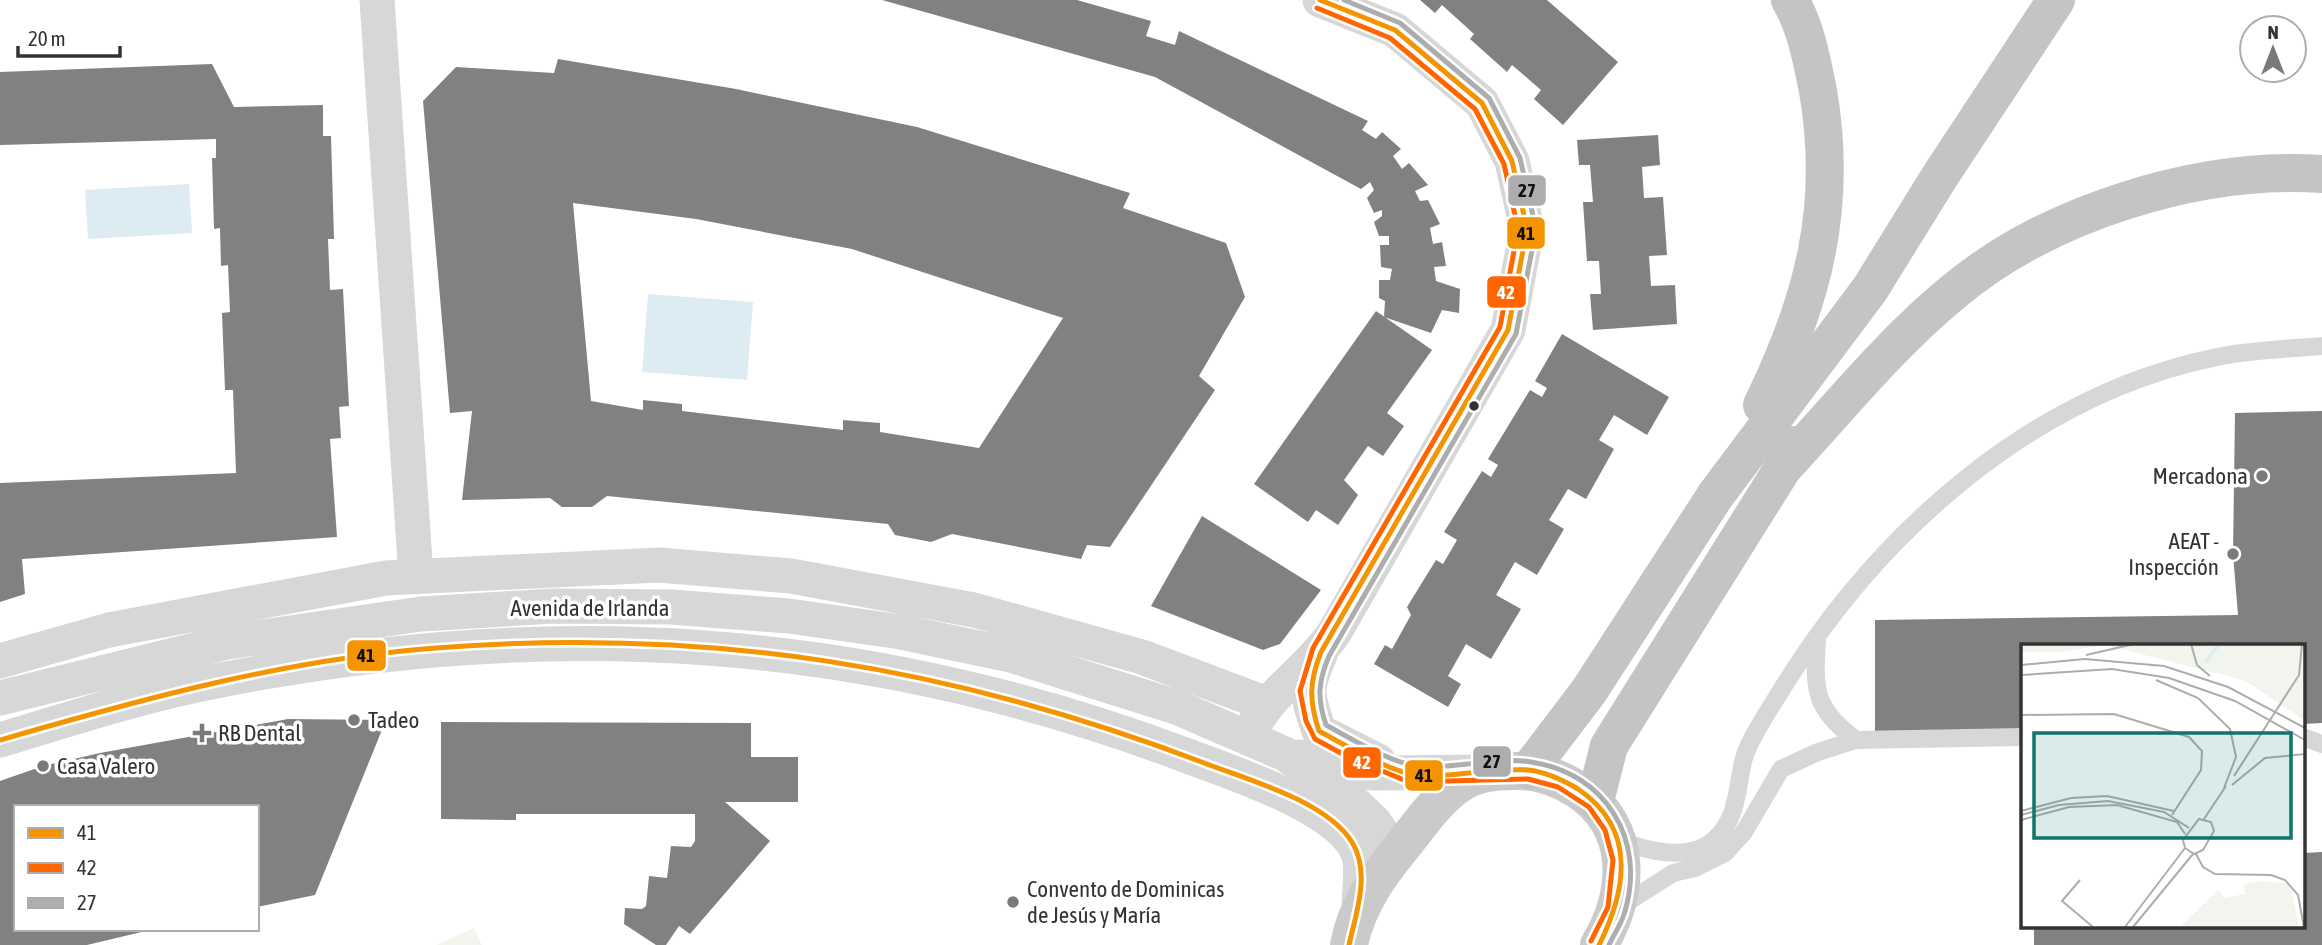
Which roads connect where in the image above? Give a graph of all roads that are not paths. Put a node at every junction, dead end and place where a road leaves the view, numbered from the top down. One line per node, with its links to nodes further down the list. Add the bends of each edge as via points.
1 (377, 0): 10 (street)
2 (1320, 0): 13 (street, via 1395,30 1482,103 1512,161 1527,229 1508,330)
3 (1790, 0): 9 (highway, via 1812,58 1821,110 1827,163 1825,214 1800,320)
4 (2056, 0): 6 (highway)
5 (2322, 174): 8 (highway, via 2234,178 2173,188 2080,218 2031,241 1989,265 1911,329)
6 (1870, 289): 8 (highway); 9 (highway)
7 (2322, 346): 11 (lane, via 2203,361 2092,398 2040,427 1921,515 1866,574)
8 (1783, 468): 28 (highway, via 1609,746)
9 (1715, 496): 25 (highway, via 1589,691)
10 (416, 576): 12 (street, Avenida de Irlanda, via 659,565 791,576 974,610); 14 (street, Avenida de Irlanda, via 337,586 108,629)
11 (1817, 639): 22 (lane, via 1818,699 1828,716); 29 (lane, via 1744,757 1730,823 1712,842 1664,853)
12 (1123, 652): 16 (street, Avenida de Irlanda); 17 (street, Avenida de Irlanda)
13 (1321, 652): 16 (street); 27 (street, Avenida de Irlanda, via 1307,684 1319,731)
14 (0, 661)
15 (0, 698): 17 (street, Avenida de Irlanda, via 240,640 421,614 580,606 776,615 901,632 1011,654)
16 (1267, 705): 18 (street)
17 (1176, 707): 18 (street, Avenida de Irlanda)
18 (1248, 737): 24 (street, Avenida de Irlanda)
19 (2021, 737): 22 (lane)
20 (2304, 737): 23 (lane)
21 (0, 740): 31 (street, Avenida de Irlanda, via 218,680 410,650 635,643 745,649 877,667 983,692 1120,731 1290,797 1323,814 1359,856)
22 (1856, 740): 32 (lane, via 1781,769 1744,832 1725,853 1673,873)
23 (2322, 744)
24 (1285, 754): 27 (street, Avenida de Irlanda, via 1372,773); 30 (street, Avenida de Irlanda, via 1351,800 1375,823)
25 (1529, 770): 26 (main road); 28 (main road, via 1562,779)
26 (1487, 772): 27 (street, Avenida de Irlanda); 30 (main road, via 1449,793)
27 (1411, 774)
28 (1595, 801): 29 (main road)
29 (1618, 840): 32 (main road, via 1622,883)
30 (1396, 855): 31 (main road)
31 (1359, 908): 33 (main road)
32 (1617, 909): 34 (main road)
33 (1349, 945)
34 (1599, 945)

